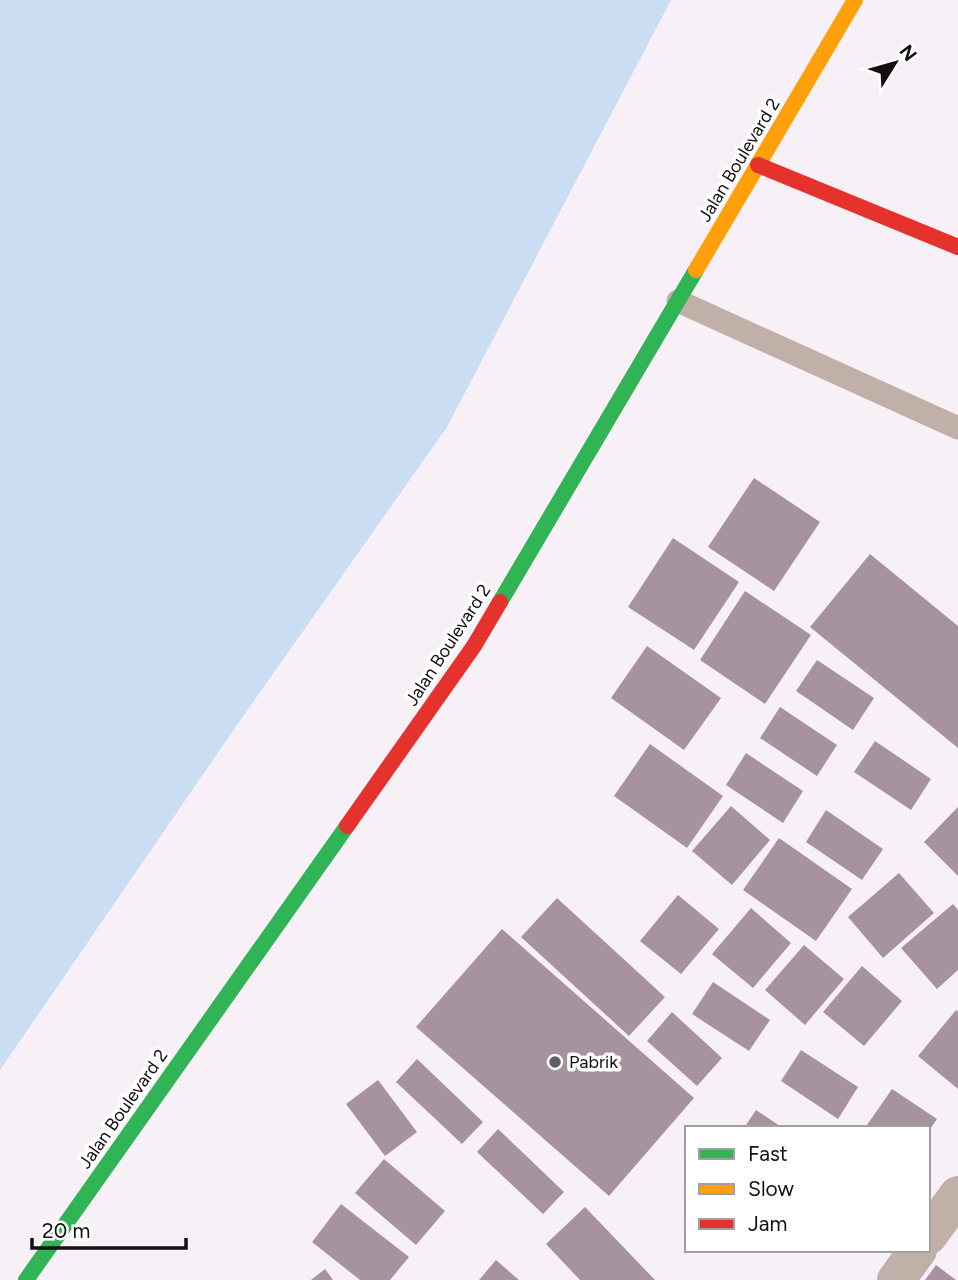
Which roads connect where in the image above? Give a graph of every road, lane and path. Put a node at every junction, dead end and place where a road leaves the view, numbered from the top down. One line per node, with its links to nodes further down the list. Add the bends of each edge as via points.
1 (855, 0): 2 (main road, Jalan Boulevard 2)
2 (758, 165): 3 (main road); 4 (main road, Jalan Boulevard 2)
3 (958, 247)
4 (678, 300): 5 (lane); 9 (main road, Jalan Boulevard 2, via 474,646)
5 (958, 428)
6 (958, 1195): 7 (street)
7 (930, 1233)
8 (917, 1252): 10 (street)
9 (26, 1280)
10 (896, 1280)

